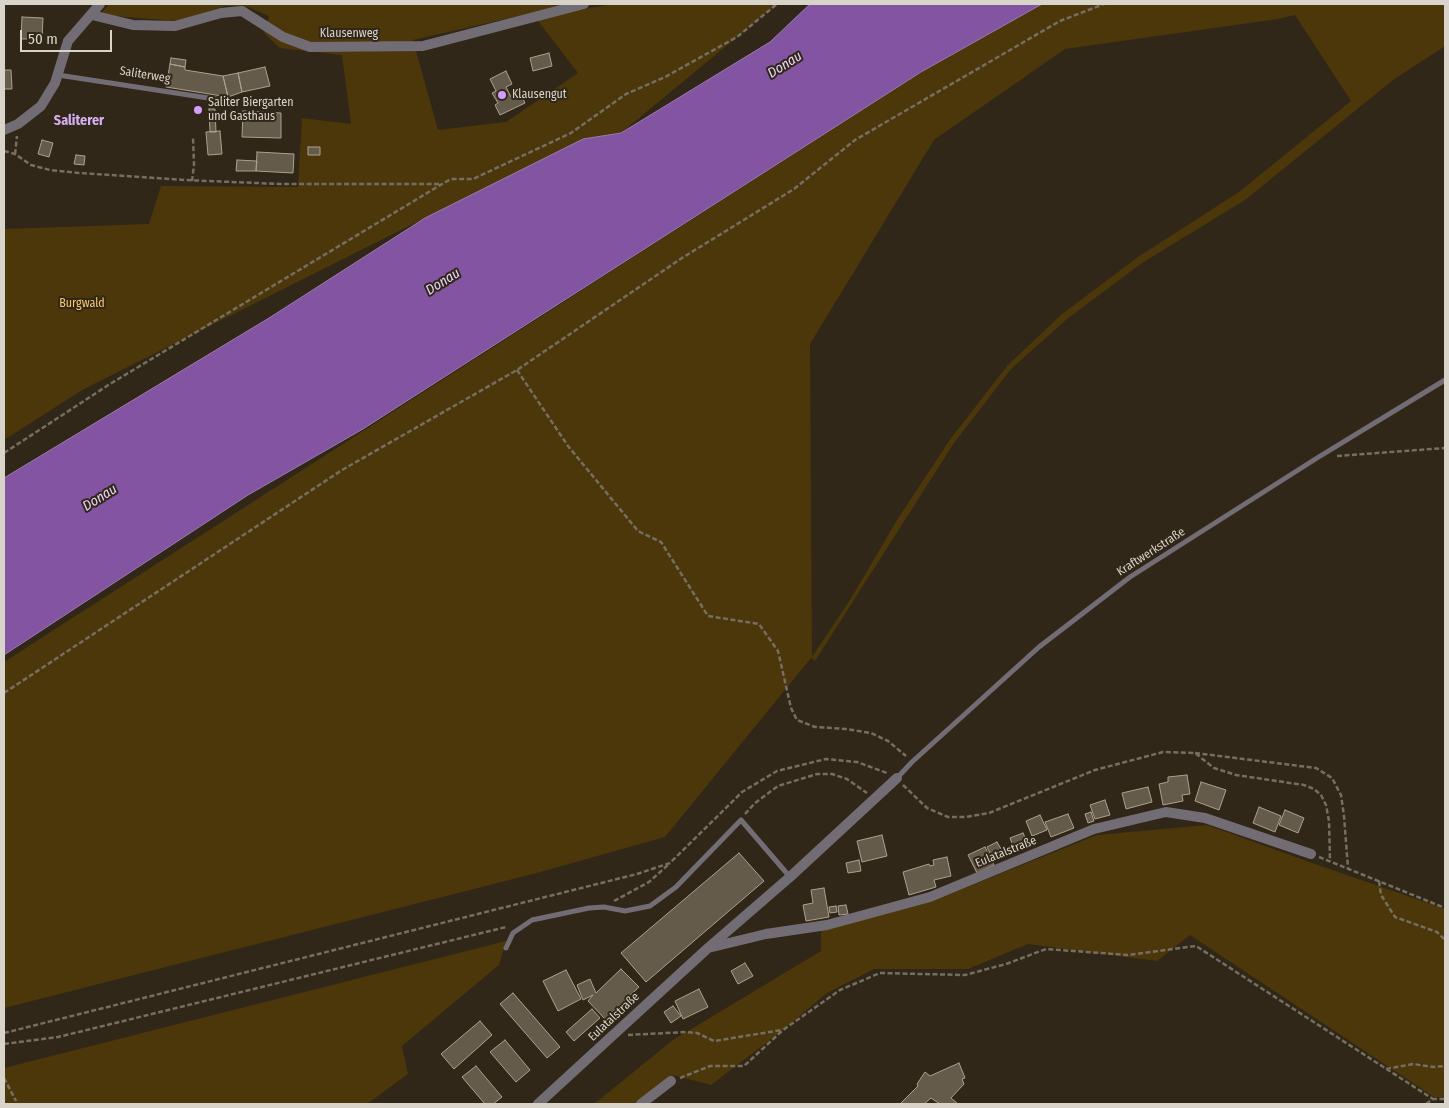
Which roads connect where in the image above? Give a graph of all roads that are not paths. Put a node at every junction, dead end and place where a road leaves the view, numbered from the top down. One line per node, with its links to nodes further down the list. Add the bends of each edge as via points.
1 (100, 4): 3 (street)
2 (584, 4): 3 (street, Klausenweg, via 423,46 310,47 282,37 242,11 175,26 134,25)
3 (92, 15): 4 (street, via 68,41)
4 (58, 75): 5 (lane, Saliterweg); 6 (street, via 41,106 18,124)
5 (228, 101)
6 (4, 130)
7 (1445, 380): 8 (lane, Kraftwerkstraße, via 1130,576 1039,647)
8 (897, 778): 10 (street, Eulatalstraße)
9 (1311, 854): 12 (street, Eulatalstraße, via 1205,818 1166,812 1094,829 930,897 827,925 766,934)
10 (790, 877): 11 (lane, via 740,820 676,887 650,906 625,911 588,908 532,920 513,933); 12 (street, Eulatalstraße)
11 (506, 948)
12 (708, 948): 14 (street, Eulatalstraße)
13 (671, 1081): 15 (street)
14 (538, 1104)
15 (641, 1104)

